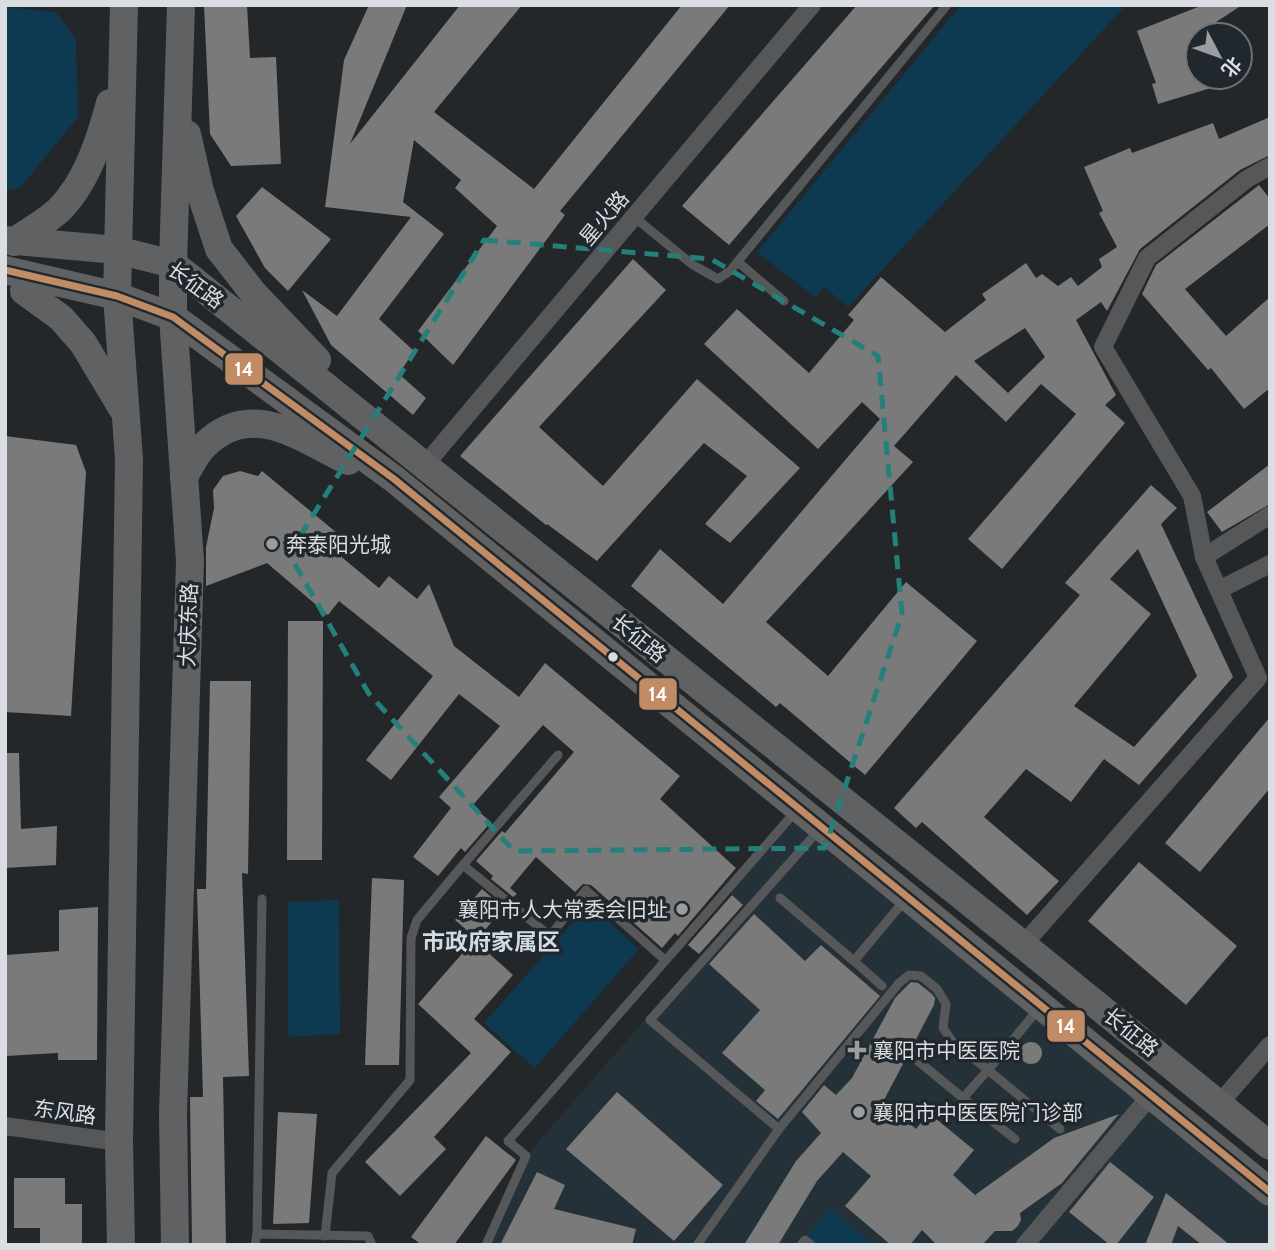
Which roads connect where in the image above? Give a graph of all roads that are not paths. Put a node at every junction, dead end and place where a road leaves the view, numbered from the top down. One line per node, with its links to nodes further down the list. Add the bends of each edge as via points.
1 (124, 5): 5 (main road)
2 (181, 5): 6 (main road, 大庆东路)
3 (812, 5): 8 (street, 星火路)
4 (947, 5): 11 (lane)
5 (122, 60): 9 (main road, via 101,137 84,175 59,210); 10 (main road)
6 (179, 99): 12 (main road, 大庆东路); 18 (main road, via 219,249 308,352)
7 (1270, 166): 23 (street, via 1147,258 1103,348 1192,496)
8 (634, 217): 11 (lane, via 693,265 718,279); 18 (street, 星火路)
9 (10, 241): 10 (main road, 长征路)
10 (117, 250): 12 (main road, 长征路); 14 (main road)
11 (738, 262): 15 (lane)
12 (173, 264): 16 (main road, 大庆东路); 22 (main road, 长征路)
13 (14, 280): 14 (main road, 长征路); 17 (main road, via 61,318 83,343)
14 (105, 293): 16 (main road, 长征路); 17 (main road)
15 (784, 301)
16 (173, 317): 19 (main road, 大庆东路); 20 (main road, 长征路)
17 (126, 414): 48 (main road)
18 (430, 459): 22 (main road, via 481,500)
19 (184, 477): 20 (main road, via 204,445 236,424 272,424); 54 (main road, 大庆东路, via 190,561 173,1114)
20 (394, 479): 27 (main road, 长征路)
21 (1270, 515): 23 (street)
22 (502, 528): 33 (main road, 长征路)
23 (1204, 558): 25 (street)
24 (1270, 564): 25 (street)
25 (1219, 590): 33 (street, via 1258,678)
26 (558, 755): 29 (lane)
27 (798, 808): 28 (main road, 长征路); 34 (lane)
28 (821, 827): 30 (main road, 长征路); 45 (lane, via 650,1020)
29 (463, 865): 34 (lane, via 550,936 586,890); 51 (lane, via 417,920 411,938 410,1080 332,1174)
30 (908, 897): 35 (lane); 37 (main road, 长征路)
31 (780, 898): 35 (lane)
32 (262, 899): 52 (lane)
33 (1023, 945): 43 (main road, 长征路)
34 (665, 960): 56 (lane, via 508,1141 526,1156)
35 (854, 961): 36 (lane)
36 (882, 986)
37 (1041, 1006): 40 (lane); 41 (main road, 长征路)
38 (1270, 1045): 43 (street)
39 (918, 1060): 42 (lane)
40 (988, 1070): 42 (lane); 45 (lane, via 943,1028 946,1004 937,989 921,976 909,975); 46 (lane)
41 (1151, 1095): 50 (main road, 长征路); 60 (street)
42 (963, 1098): 47 (lane)
43 (1219, 1104): 49 (main road, 长征路)
44 (5, 1126): 48 (street, 东风路)
45 (779, 1129): 57 (lane)
46 (1060, 1129)
47 (1015, 1139)
48 (119, 1142): 53 (main road)
49 (1270, 1146)
50 (1270, 1192)
51 (325, 1236): 52 (lane); 55 (lane, via 368,1236)
52 (256, 1240)
53 (121, 1245)
54 (175, 1245)
55 (372, 1245)
56 (486, 1245)
57 (697, 1245)
58 (801, 1245): 59 (lane, via 805,1240)
59 (811, 1245)
60 (1025, 1245)

